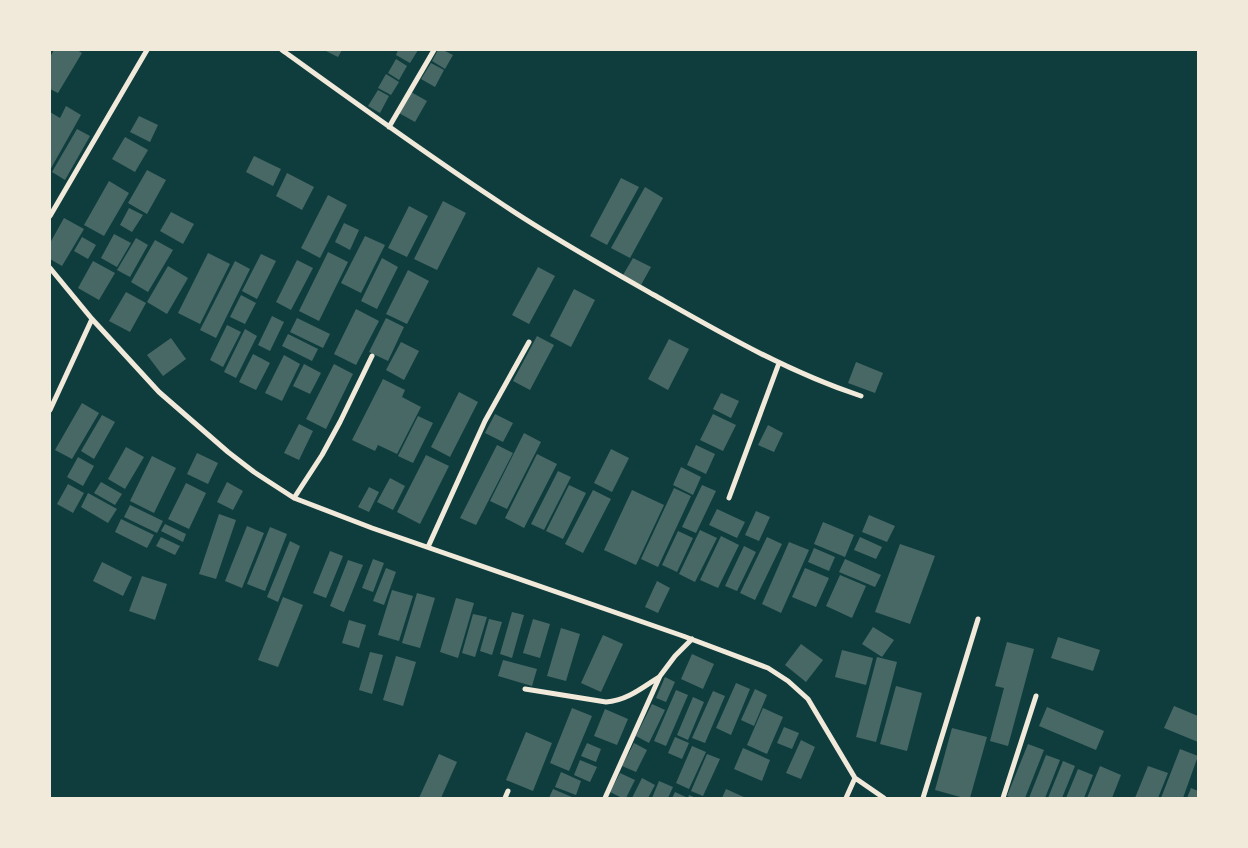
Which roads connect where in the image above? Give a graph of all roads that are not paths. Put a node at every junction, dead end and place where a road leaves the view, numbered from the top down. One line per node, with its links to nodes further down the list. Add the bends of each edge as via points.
1 (146, 50): 5 (street)
2 (282, 50): 4 (street)
3 (434, 50): 4 (street)
4 (389, 127): 10 (street, via 503,205 577,250 711,328)
5 (50, 216)
6 (50, 268): 7 (street)
7 (92, 318): 12 (street); 13 (street, via 159,392 228,452)
8 (529, 342): 15 (street, via 485,422)
9 (372, 356): 13 (street, via 322,456)
10 (779, 363): 11 (street); 14 (street)
11 (861, 396)
12 (50, 410)
13 (294, 498): 15 (street)
14 (729, 498)
15 (428, 547): 17 (street)
16 (978, 619): 27 (street)
17 (692, 639): 18 (street); 21 (street, via 768,668 788,681 808,699)
18 (660, 676): 19 (street, via 617,702); 25 (street)
19 (525, 689)
20 (1036, 696): 28 (street)
21 (855, 778): 23 (street); 26 (street)
22 (508, 791): 24 (street)
23 (881, 797)
24 (505, 798)
25 (605, 798)
26 (846, 798)
27 (923, 798)
28 (1003, 798)

